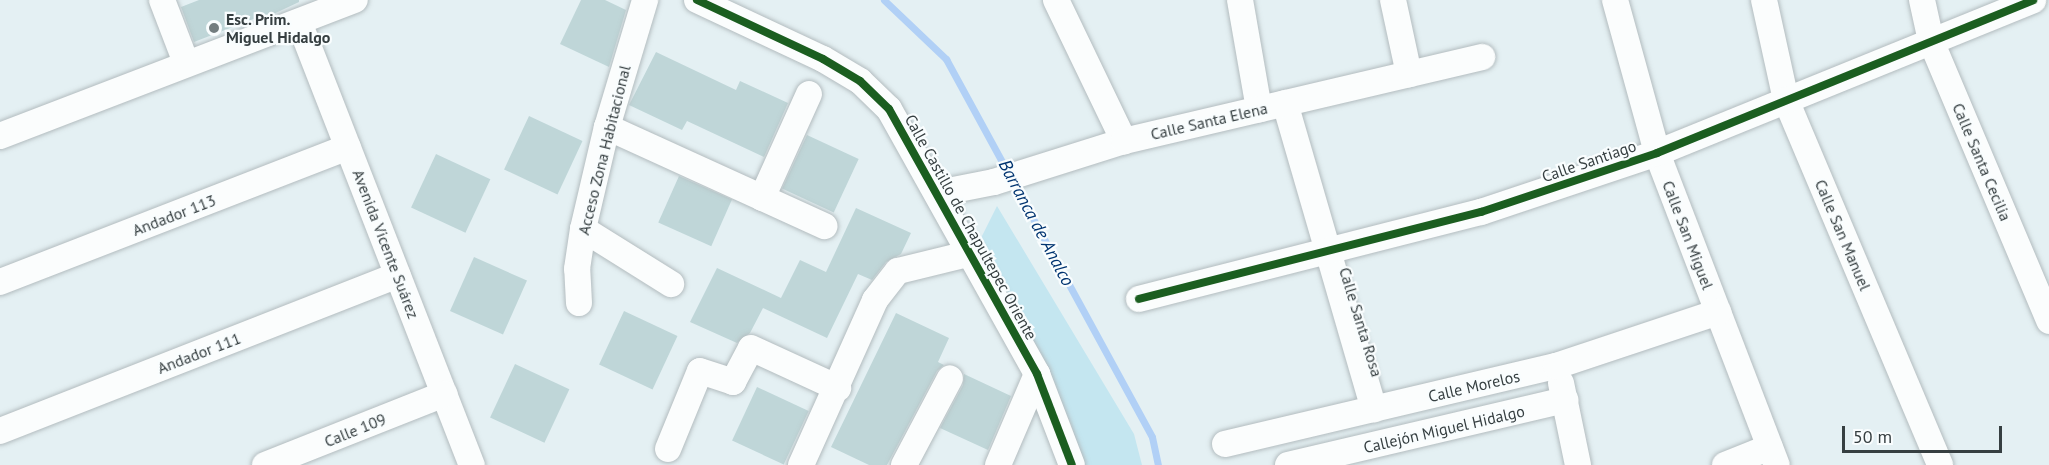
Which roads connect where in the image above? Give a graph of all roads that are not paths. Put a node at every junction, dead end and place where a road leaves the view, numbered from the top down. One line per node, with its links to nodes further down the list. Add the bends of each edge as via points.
1 (162, 0): 15 (street)
2 (355, 0): 12 (street)
3 (645, 0): 21 (street, Acceso Zona Habitacional)
4 (697, 0): 26 (street, Calle Castillo de Chapultepec Oriente, via 860,81 889,109)
5 (1056, 0): 23 (street)
6 (1240, 0): 20 (street)
7 (1393, 0): 16 (street)
8 (1615, 0): 25 (street, Calle San Miguel)
9 (1764, 0): 18 (street, Calle San Manuel)
10 (1922, 0): 13 (street, Calle Santa Cecilia)
11 (2033, 0): 13 (street, Calle Santiago)
12 (299, 22): 15 (street); 24 (street, Avenida Vicente Suárez)
13 (1931, 41): 18 (street, Calle Santiago); 38 (street, Calle Santa Cecilia)
14 (1482, 57): 16 (street, Calle Santa Elena)
15 (186, 63): 22 (street)
16 (1409, 74): 19 (street, Calle Santa Elena)
17 (809, 94): 27 (street)
18 (1786, 100): 25 (street, Calle Santiago); 59 (street, Calle San Manuel)
19 (1285, 103): 20 (street, Calle Santa Elena); 31 (street, Calle Santa Rosa)
20 (1259, 109): 23 (street, Calle Santa Elena)
21 (607, 127): 27 (street); 29 (street, Acceso Zona Habitacional)
22 (0, 136)
23 (1124, 141): 26 (street, Calle Santa Elena, via 994,182)
24 (348, 147): 32 (street, Avenida Vicente Suárez); 33 (street, Andador 113)
25 (1657, 153): 31 (street, Calle Santiago, via 1481,212); 37 (street, Calle San Miguel)
26 (938, 193): 30 (street, Calle Castillo de Chapultepec Oriente)
27 (762, 198): 28 (street)
28 (824, 226)
29 (583, 229): 34 (street); 36 (street, Acceso Zona Habitacional, via 577,269)
30 (972, 253): 40 (street, Calle Castillo de Chapultepec Oriente); 42 (street, via 898,271 875,300)
31 (1326, 253): 35 (street, Calle Santiago); 45 (street, Calle Santa Rosa)
32 (398, 275): 43 (street, Avenida Vicente Suárez); 46 (street, Andador 111)
33 (0, 282)
34 (671, 284)
35 (1138, 299)
36 (579, 303)
37 (1718, 312): 39 (street, Calle Morelos); 49 (street, Calle San Miguel)
38 (2049, 321)
39 (1556, 366): 44 (street); 45 (street, Calle Morelos)
40 (1037, 374): 54 (street); 55 (street, Calle Castillo de Chapultepec Oriente)
41 (950, 378): 53 (street)
42 (838, 388): 48 (street, via 752,348 733,382 700,371); 52 (street)
43 (444, 394): 50 (street, Calle 109); 51 (street, Avenida Vicente Suárez)
44 (1565, 400): 56 (street, Callejón Miguel Hidalgo); 57 (street)
45 (1374, 409): 47 (street, Calle Morelos)
46 (0, 431)
47 (1225, 444)
48 (668, 449)
49 (1774, 456): 58 (street)
50 (265, 465)
51 (472, 465)
52 (801, 465)
53 (904, 465)
54 (998, 465)
55 (1072, 465)
56 (1288, 465)
57 (1578, 465)
58 (1725, 465)
59 (1940, 465)

